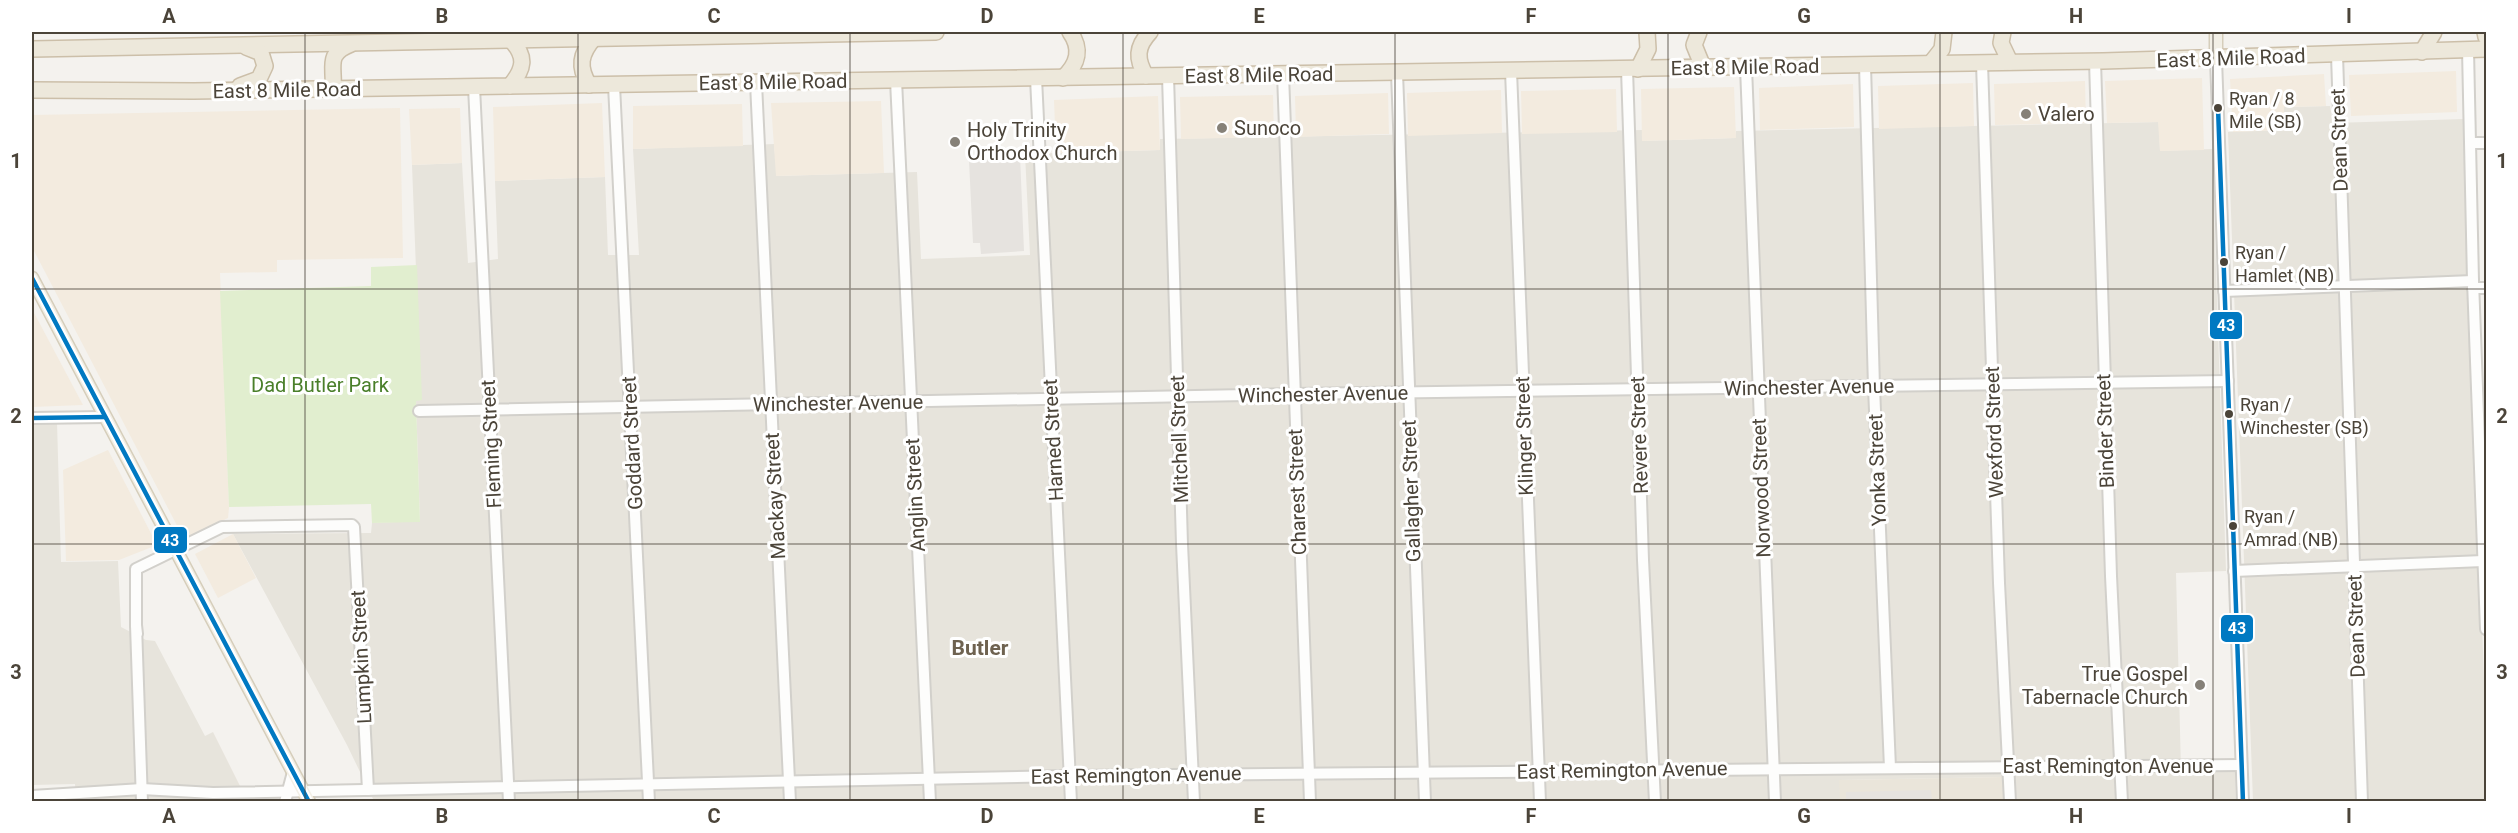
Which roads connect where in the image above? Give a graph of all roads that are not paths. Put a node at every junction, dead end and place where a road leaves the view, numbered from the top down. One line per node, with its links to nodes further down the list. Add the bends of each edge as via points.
1 (936, 32): 11 (highway)
2 (1070, 32): 37 (highway, via 1077,44 1077,57)
3 (1150, 32): 34 (highway, via 1138,49)
4 (1647, 32): 30 (highway, via 1648,49)
5 (1699, 32): 28 (highway, via 1694,45)
6 (1944, 32): 25 (highway, via 1942,49)
7 (2003, 32): 24 (highway, via 2001,43)
8 (2216, 32): 22 (main road)
9 (2434, 32): 20 (highway)
10 (2485, 32): 13 (highway)
11 (725, 33): 14 (highway)
12 (354, 37): 15 (highway); 16 (highway); 44 (highway, via 334,56)
13 (2487, 37)
14 (594, 38): 15 (highway); 40 (highway, via 580,64)
15 (511, 40): 43 (highway, via 523,58 521,71)
16 (225, 45): 17 (highway); 46 (highway, via 256,49 264,59 262,74 245,85)
17 (32, 49)
18 (2487, 49): 19 (highway, East 8 Mile Road)
19 (2468, 50): 20 (highway, East 8 Mile Road); 47 (street)
20 (2422, 52): 21 (highway, East 8 Mile Road)
21 (2337, 55): 22 (highway, East 8 Mile Road); 51 (street, Dean Street)
22 (2216, 59): 23 (highway, East 8 Mile Road); 53 (street)
23 (2095, 61): 24 (highway, East 8 Mile Road); 55 (street, Binder Street)
24 (2010, 62): 26 (highway, East 8 Mile Road)
25 (1931, 63): 26 (highway, East 8 Mile Road); 27 (highway, East 8 Mile Road)
26 (1982, 63): 56 (street, Wexford Street)
27 (1864, 65): 29 (highway, East 8 Mile Road); 57 (street, Yonka Street)
28 (1703, 67): 29 (highway, East 8 Mile Road); 30 (highway, East 8 Mile Road)
29 (1746, 67): 58 (street, Norwood Street)
30 (1632, 69): 31 (highway, East 8 Mile Road); 59 (street, Revere Street)
31 (1511, 71): 32 (highway, East 8 Mile Road); 60 (street, Klinger Street)
32 (1397, 73): 33 (highway, East 8 Mile Road); 61 (street, Gallagher Street)
33 (1282, 74): 35 (highway, East 8 Mile Road); 62 (street, Charest Street)
34 (1146, 76): 35 (highway, East 8 Mile Road); 37 (highway, East 8 Mile Road)
35 (1168, 76): 63 (street, Mitchell Street)
36 (1036, 78): 37 (highway, East 8 Mile Road); 38 (highway, East 8 Mile Road); 64 (street, Harned Street)
37 (1063, 78)
38 (896, 80): 39 (highway, East 8 Mile Road); 65 (street, Anglin Street)
39 (756, 83): 41 (highway, East 8 Mile Road); 66 (street, Mackay Street)
40 (589, 85): 41 (highway, East 8 Mile Road); 43 (highway, East 8 Mile Road)
41 (614, 85): 67 (street, Goddard Street)
42 (474, 87): 43 (highway, East 8 Mile Road); 44 (highway, East 8 Mile Road); 68 (street, Fleming Street)
43 (510, 87)
44 (333, 89): 46 (highway, East 8 Mile Road)
45 (32, 90): 46 (highway, East 8 Mile Road)
46 (199, 91)
47 (2471, 143): 48 (street); 50 (street)
48 (2487, 143)
49 (32, 278): 70 (main road)
50 (2473, 284): 51 (street); 52 (street); 73 (street)
51 (2343, 287): 53 (street); 74 (street, Dean Street)
52 (2487, 288)
53 (2224, 291): 54 (street)
54 (2228, 381): 55 (street, Winchester Avenue); 75 (street)
55 (2104, 382): 56 (street, Winchester Avenue); 77 (street, Binder Street)
56 (1992, 384): 57 (street, Winchester Avenue); 79 (street, Wexford Street)
57 (1874, 387): 58 (street, Winchester Avenue); 80 (street, Yonka Street)
58 (1757, 388): 59 (street, Winchester Avenue); 81 (street, Norwood Street)
59 (1637, 389): 60 (street, Winchester Avenue); 82 (street, Revere Street)
60 (1522, 391): 61 (street, Winchester Avenue); 84 (street, Klinger Street)
61 (1408, 393): 62 (street, Winchester Avenue); 86 (street, Gallagher Street)
62 (1293, 394): 63 (street, Winchester Avenue); 85 (street, Charest Street)
63 (1177, 396): 64 (street, Winchester Avenue); 87 (street, Mitchell Street)
64 (1051, 399): 65 (street, Winchester Avenue); 88 (street, Harned Street)
65 (911, 401): 66 (street, Winchester Avenue); 89 (street, Anglin Street)
66 (770, 404): 67 (street, Winchester Avenue); 90 (street, Mackay Street)
67 (630, 407): 68 (street, Winchester Avenue); 91 (street, Goddard Street)
68 (490, 410): 69 (street, Winchester Avenue); 92 (street, Fleming Street)
69 (419, 411)
70 (105, 417): 71 (street); 72 (main road)
71 (32, 418)
72 (177, 549): 83 (main road); 93 (street, via 136,569); 94 (street, Lumpkin Street, via 225,526 354,527)
73 (2483, 561): 74 (street); 76 (street)
74 (2354, 567): 75 (street); 113 (street, Dean Street)
75 (2234, 571): 78 (street)
76 (2487, 629)
77 (2120, 765): 78 (street, East Remington Avenue); 79 (street, East Remington Avenue); 111 (street, Binder Street)
78 (2241, 765): 112 (street)
79 (2008, 766): 80 (street, East Remington Avenue); 110 (street, Wexford Street)
80 (1890, 768): 81 (street, East Remington Avenue)
81 (1774, 769): 82 (street, East Remington Avenue); 109 (street, Norwood Street)
82 (1653, 770): 84 (street, East Remington Avenue); 108 (street, Revere Street)
83 (293, 771): 96 (street); 97 (main road)
84 (1539, 771): 86 (street, East Remington Avenue); 107 (street, Klinger Street)
85 (1309, 773): 86 (street, East Remington Avenue); 87 (street, East Remington Avenue); 105 (street, Charest Street)
86 (1424, 773): 106 (street, Gallagher Street)
87 (1193, 775): 88 (street, East Remington Avenue); 104 (street, Mitchell Street)
88 (1070, 776): 89 (street, East Remington Avenue); 103 (street, Harned Street)
89 (929, 779): 90 (street, East Remington Avenue); 102 (street, Anglin Street)
90 (789, 781): 91 (street, East Remington Avenue); 101 (street, Mackay Street)
91 (648, 784): 92 (street, East Remington Avenue); 100 (street, Goddard Street)
92 (508, 787): 94 (street, East Remington Avenue); 99 (street, Fleming Street)
93 (142, 789): 95 (street, East Remington Avenue); 96 (street, East Remington Avenue); 98 (street)
94 (368, 790): 97 (street, East Remington Avenue)
95 (32, 796)
96 (287, 796): 97 (street, East Remington Avenue)
97 (307, 796)
98 (142, 801)
99 (509, 801)
100 (649, 801)
101 (790, 801)
102 (930, 801)
103 (1071, 801)
104 (1194, 801)
105 (1310, 801)
106 (1425, 801)
107 (1540, 801)
108 (1655, 801)
109 (1775, 801)
110 (2010, 801)
111 (2122, 801)
112 (2243, 801)
113 (2362, 801)

